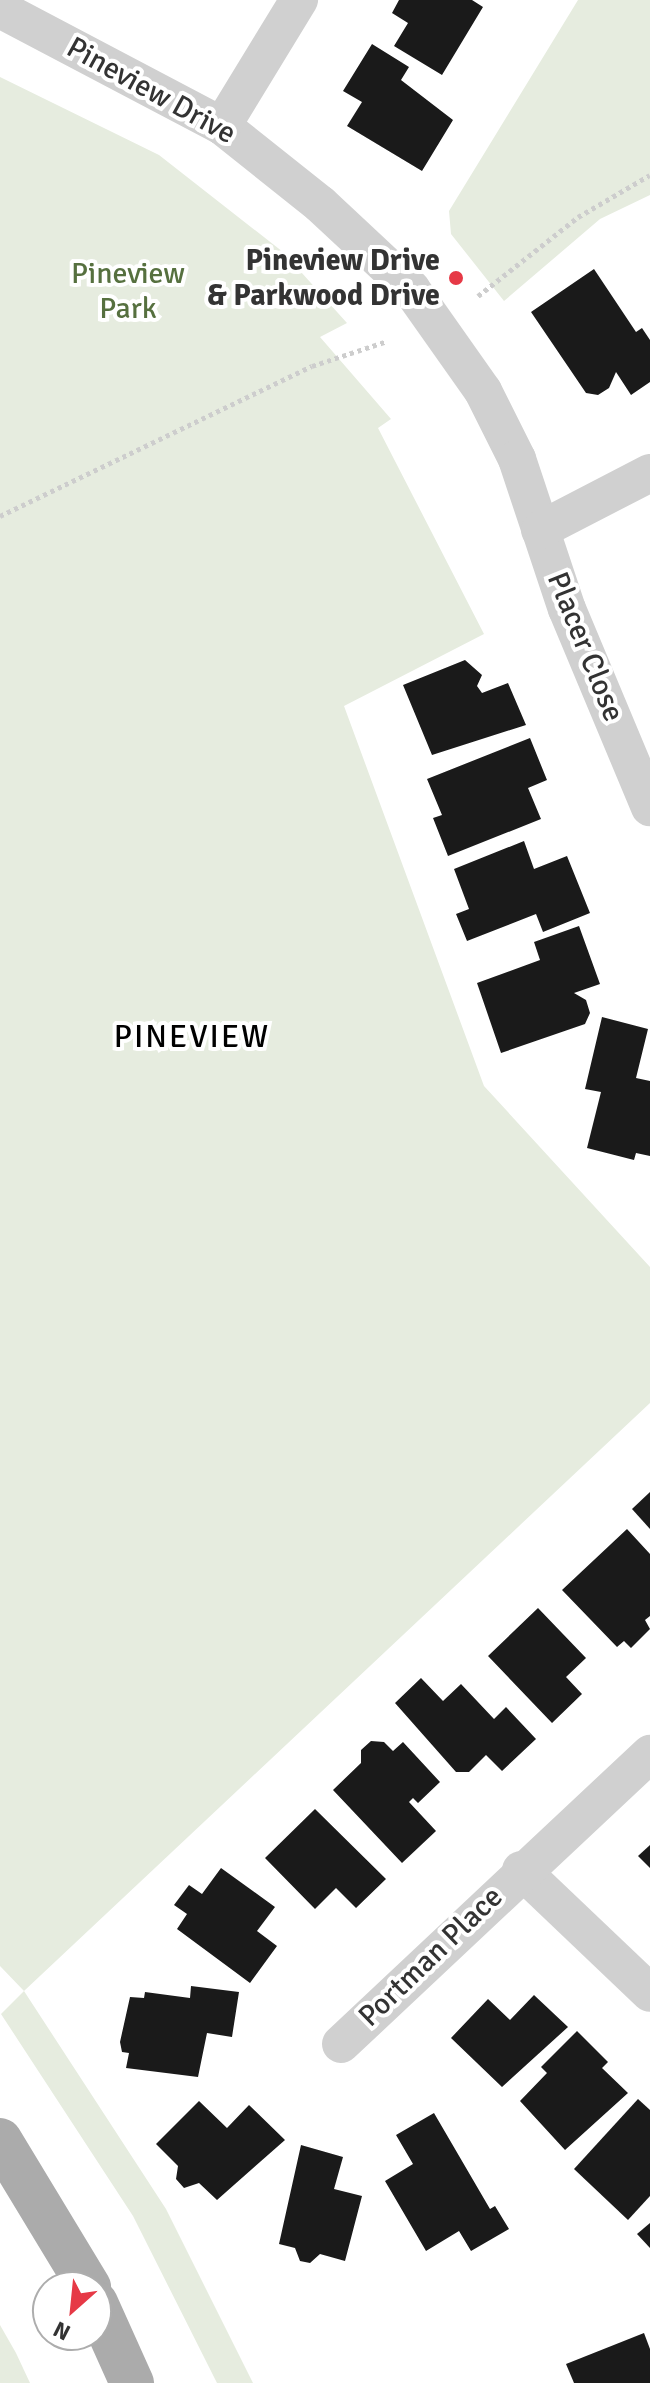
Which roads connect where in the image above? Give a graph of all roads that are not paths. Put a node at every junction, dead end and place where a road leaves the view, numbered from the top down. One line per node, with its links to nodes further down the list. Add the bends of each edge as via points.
1 (299, 0): 3 (street)
2 (0, 9): 3 (street, Pineview Drive)
3 (222, 126): 5 (street, Pineview Drive, via 320,204 411,289 483,391 517,459)
4 (650, 473): 5 (street)
5 (540, 530): 6 (street, Placer Close)
6 (650, 807)
7 (650, 1754): 8 (street, Portman Place)
8 (521, 1870): 9 (street, Portman Place); 10 (street, Portman Place)
9 (650, 1993)
10 (341, 2044)
11 (0, 2140): 12 (main road)
12 (79, 2271)
13 (112, 2339): 14 (main road)
14 (132, 2383)

